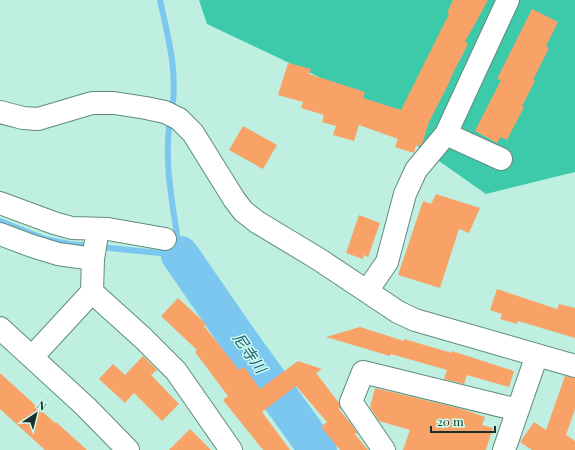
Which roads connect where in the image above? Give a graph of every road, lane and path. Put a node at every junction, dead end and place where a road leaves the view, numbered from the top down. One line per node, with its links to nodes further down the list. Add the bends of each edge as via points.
1 (508, 0): 3 (street)
2 (0, 112): 10 (street, via 38,119 92,103 114,103 146,108 172,116 193,133 243,211)
3 (446, 134): 4 (street); 10 (street, via 416,170 405,194 387,262)
4 (501, 159)
5 (0, 203): 6 (street, via 72,228)
6 (98, 229): 8 (street); 9 (street)
7 (0, 234): 9 (street, via 58,254)
8 (165, 239)
9 (93, 259): 11 (street)
10 (367, 291): 13 (street, via 398,312 416,320)
11 (92, 292): 14 (street); 18 (street, via 176,371)
12 (0, 328): 14 (street)
13 (537, 355): 15 (street); 16 (street)
14 (32, 357): 17 (street)
15 (575, 366)
16 (518, 410): 19 (street, via 363,372 351,402); 20 (street)
17 (128, 450)
18 (231, 450)
19 (384, 450)
20 (504, 450)

